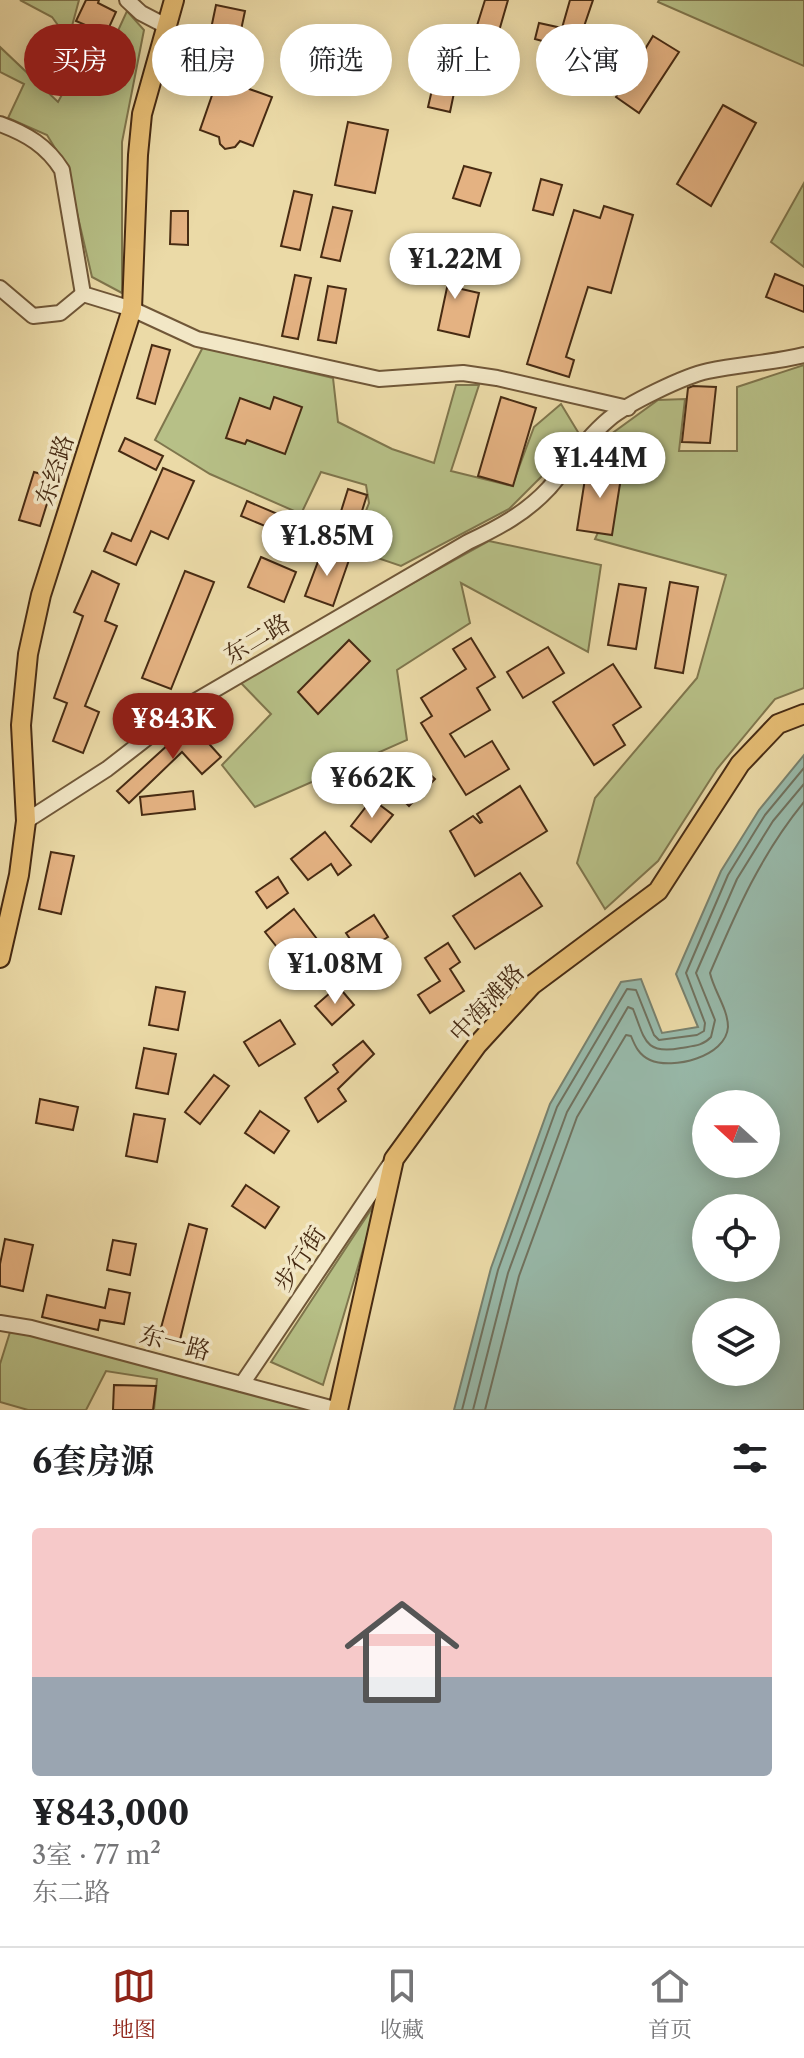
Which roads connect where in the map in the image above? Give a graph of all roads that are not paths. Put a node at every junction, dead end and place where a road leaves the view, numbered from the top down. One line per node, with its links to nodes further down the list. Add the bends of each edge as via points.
1 (127, 0): 3 (street)
2 (174, 0): 4 (main road, 东经路)
3 (162, 24)
4 (167, 24)
5 (152, 77): 9 (main road, 东经路, via 138,155)
6 (0, 124): 8 (street, via 52,153 62,170)
7 (0, 288): 8 (street, via 33,316 60,313)
8 (83, 294): 9 (street)
9 (132, 309): 11 (street, via 197,339 379,379 463,373); 13 (main road, 东经路, via 41,595 28,654 21,725)
10 (804, 355): 11 (street, 东二路, via 704,371)
11 (628, 408): 13 (street, 东二路, via 610,418 547,490 508,523 192,703 107,769)
12 (804, 714): 15 (main road, 中海滩路, via 778,724 740,764 658,891 532,985 477,1045)
13 (26, 821): 14 (main road, 东经路)
14 (0, 958)
15 (394, 1159): 17 (street, 步行街); 18 (main road, 中海滩路)
16 (0, 1323): 17 (street, 东一路)
17 (242, 1384): 18 (street, 东一路)
18 (338, 1410)

